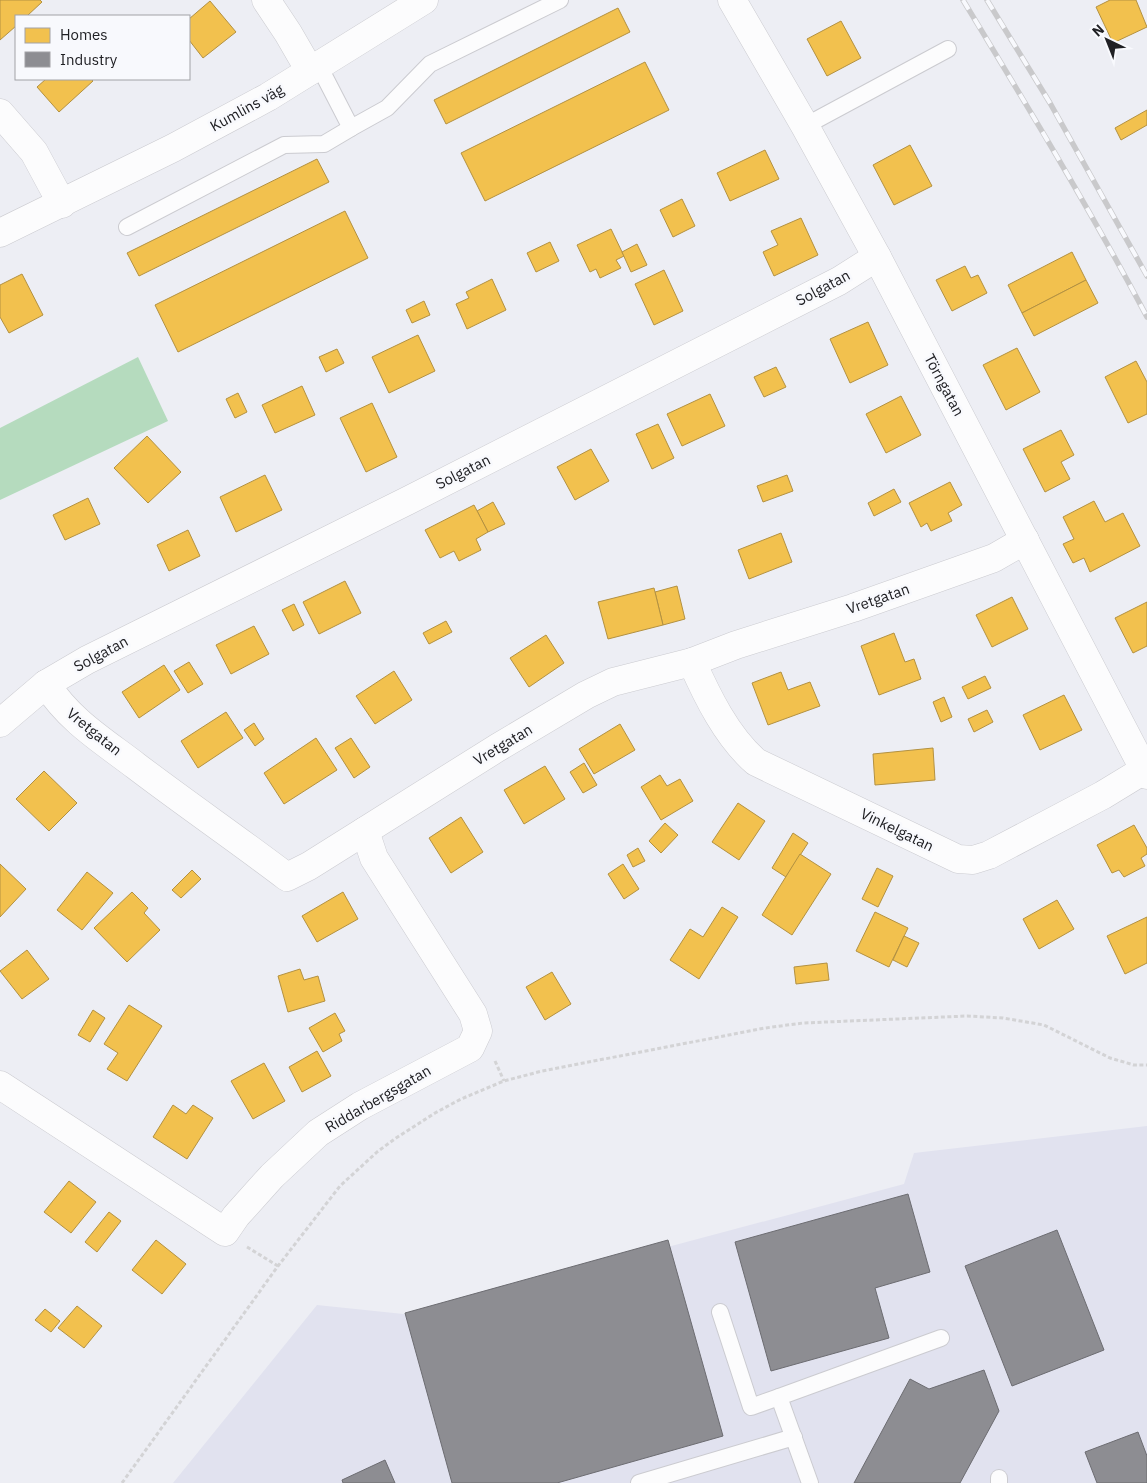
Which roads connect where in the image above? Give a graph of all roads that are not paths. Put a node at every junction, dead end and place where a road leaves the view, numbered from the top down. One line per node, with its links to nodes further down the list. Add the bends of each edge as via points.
1 (266, 0): 6 (street)
2 (424, 0): 6 (street, Kumlins väg)
3 (560, 0): 9 (lane, via 430,64 386,108)
4 (732, 0): 8 (street, Törngatan)
5 (948, 49): 8 (lane)
6 (314, 69): 9 (lane); 10 (street, Kumlins väg, via 173,148)
7 (0, 113): 10 (street, via 34,152)
8 (805, 126): 13 (street, Törngatan)
9 (351, 128): 11 (lane, via 324,144 284,145)
10 (62, 204): 12 (street, Kumlins väg)
11 (127, 227)
12 (0, 233)
13 (877, 257): 14 (street, Törngatan); 16 (street, Solgatan, via 830,286 87,660)
14 (1025, 540): 15 (street, Vretgatan, via 986,560); 18 (street, Törngatan)
15 (692, 662): 18 (street, Vinkelgatan, via 706,694 743,750 756,762 958,859 973,860 989,855); 19 (street, Vretgatan, via 614,682 586,695)
16 (46, 684): 17 (street); 19 (street, Vretgatan, via 75,720 287,878)
17 (0, 723)
18 (1146, 773)
19 (365, 832): 20 (street, Riddarbergsgatan, via 374,858 473,1014 478,1030 470,1048 368,1102 318,1133 272,1176 225,1232)
20 (0, 1085)
21 (720, 1312): 23 (lane, via 751,1407)
22 (941, 1338): 23 (lane)
23 (779, 1397): 24 (lane)
24 (794, 1437): 25 (lane); 26 (lane)
25 (639, 1483)
26 (810, 1483)

